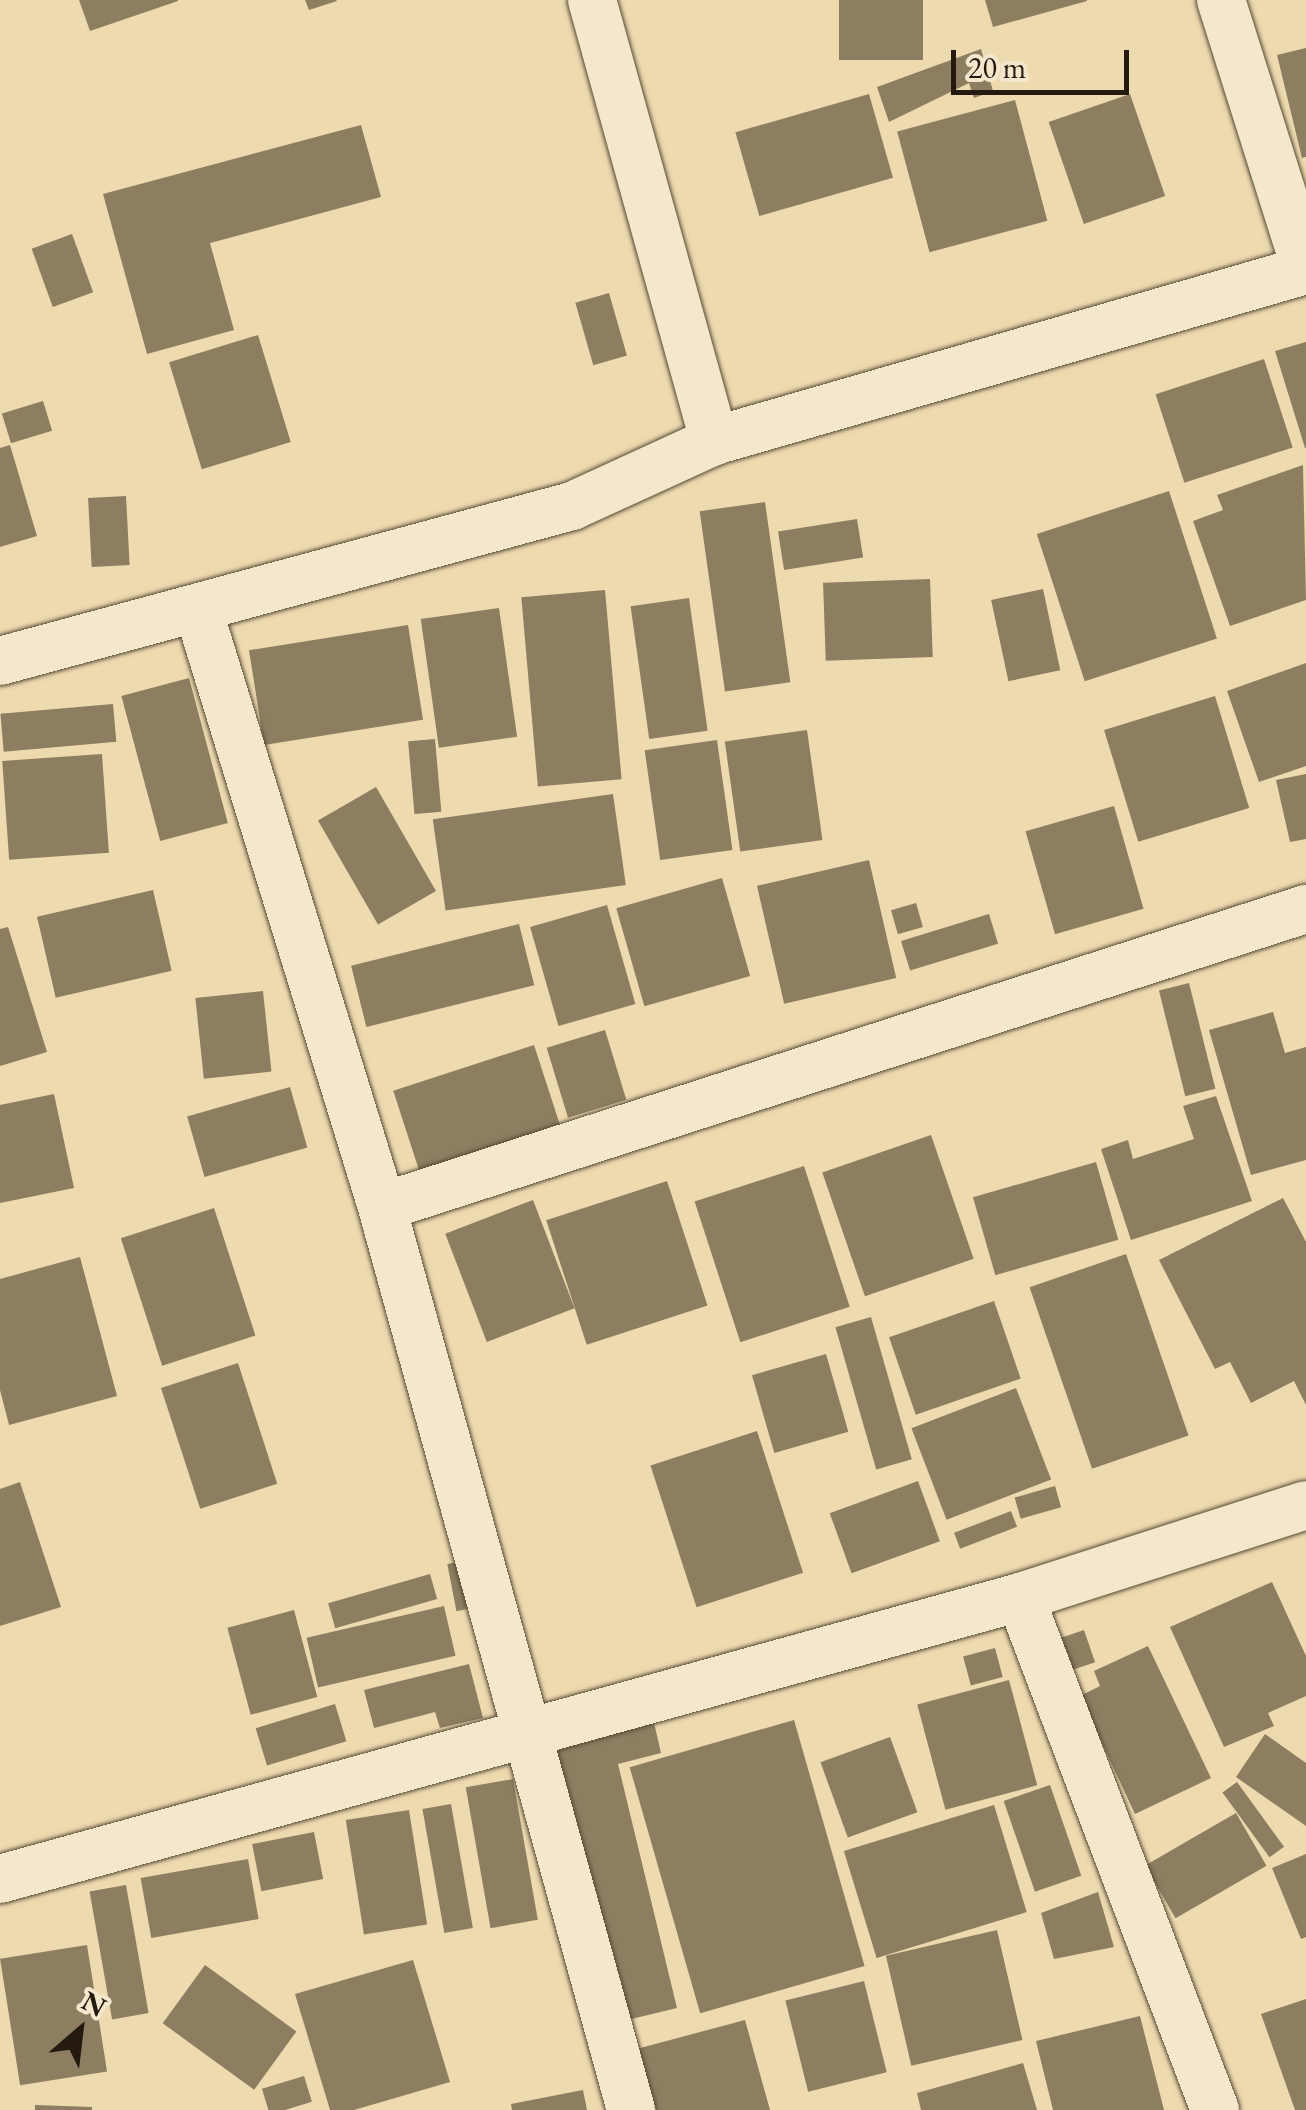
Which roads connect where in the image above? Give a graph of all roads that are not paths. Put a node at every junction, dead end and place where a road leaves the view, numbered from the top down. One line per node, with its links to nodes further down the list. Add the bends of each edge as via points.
1 (592, 0): 4 (street)
2 (1221, 0): 3 (street)
3 (1306, 269): 4 (street)
4 (714, 441): 5 (street, via 572,506)
5 (198, 608): 6 (street); 8 (street)
6 (0, 661)
7 (1306, 909): 8 (street)
8 (382, 1207): 11 (street)
9 (1306, 1505): 10 (street)
10 (1020, 1598): 11 (street); 14 (street)
11 (531, 1732): 12 (street); 13 (street)
12 (0, 1879)
13 (631, 2110)
14 (1216, 2110)

